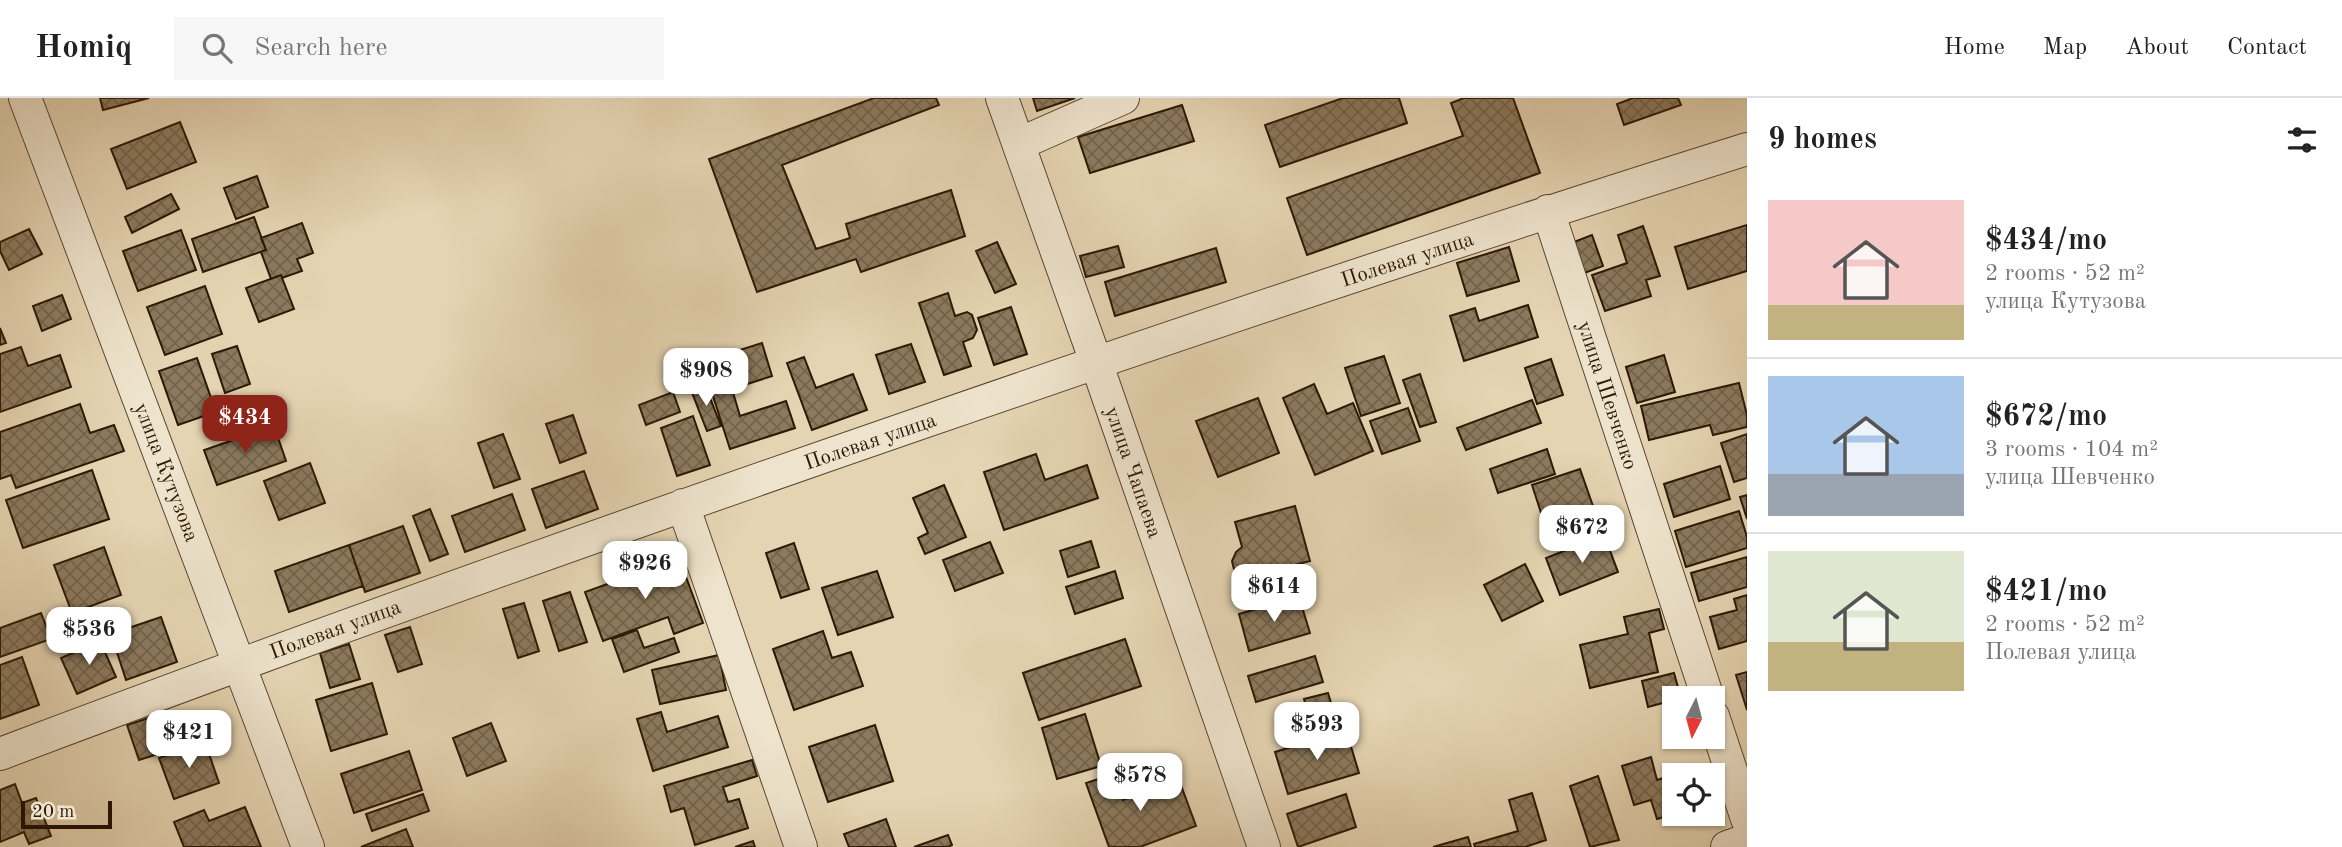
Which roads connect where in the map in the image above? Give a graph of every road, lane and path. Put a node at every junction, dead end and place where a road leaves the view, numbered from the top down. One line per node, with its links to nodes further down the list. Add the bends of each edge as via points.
1 (25, 98): 9 (street, улица Кутузова)
2 (1002, 98): 4 (street, улица Чапаева)
3 (1124, 98): 4 (street)
4 (1019, 144): 7 (street, улица Чапаева)
5 (1747, 149): 6 (street, Полевая улица)
6 (1548, 211): 7 (street, Полевая улица); 10 (street, улица Шевченко)
7 (1097, 362): 8 (street, Полевая улица); 17 (street, улица Чапаева)
8 (683, 505): 9 (street, Полевая улица); 16 (street)
9 (240, 663): 12 (street, Полевая улица); 15 (street, улица Кутузова)
10 (1704, 686)
11 (1724, 749): 13 (street)
12 (0, 754)
13 (1747, 819)
14 (1747, 840): 18 (street)
15 (308, 847)
16 (801, 847)
17 (1264, 847)
18 (1727, 847)

